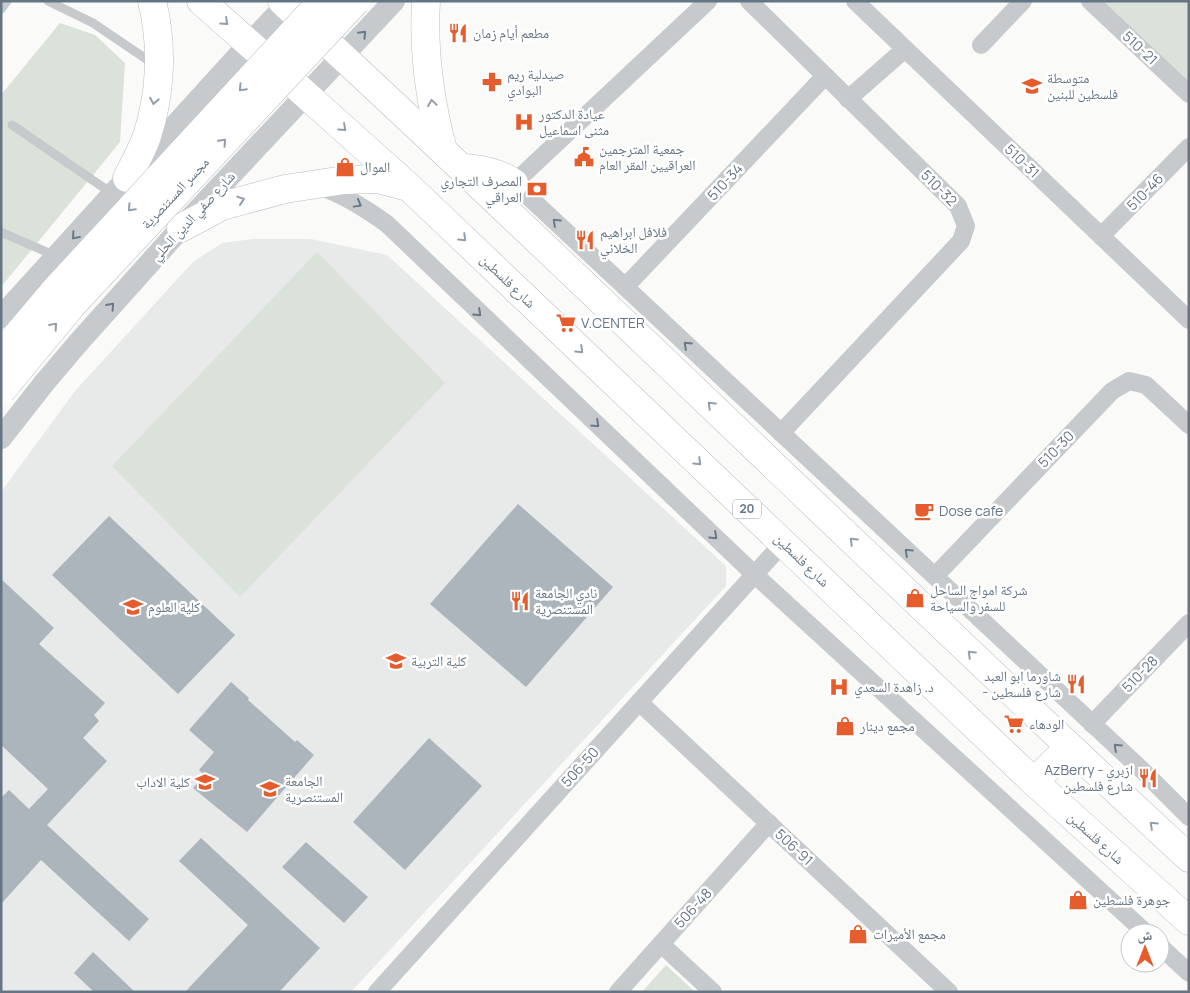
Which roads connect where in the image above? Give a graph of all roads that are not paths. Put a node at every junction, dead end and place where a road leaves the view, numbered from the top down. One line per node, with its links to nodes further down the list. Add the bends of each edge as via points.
1 (7, 1): 15 (lane)
2 (48, 1): 20 (lane, via 93,24)
3 (152, 1): 20 (main road)
4 (201, 1): 17 (main road, one-way to 17)
5 (322, 1): 38 (main road, مجسر المستنصرية, one-way to 38, bridge, via 56,289)
6 (356, 1): 39 (main road, مجسر المستنصرية, one-way to 6, bridge, via 72,305)
7 (394, 1): 19 (street, شارع صفي الدين الحلي, one-way to 7)
8 (426, 1): 27 (main road, one-way to 8, via 435,120 426,41)
9 (708, 1): 28 (street)
10 (749, 1): 21 (street, 510-32)
11 (855, 1): 18 (street, 510-31)
12 (1023, 1): 16 (street)
13 (1090, 1): 23 (street, 510-21)
14 (289, 6): 17 (street)
15 (1, 9)
16 (981, 45)
17 (255, 49): 30 (street)
18 (905, 49): 24 (street); 34 (street, 510-31)
19 (337, 51): 22 (street, شارع صفي الدين الحلي); 27 (main road)
20 (160, 68): 30 (main road, one-way to 30, via 147,136)
21 (825, 76): 24 (street, 510-32); 36 (street, 510-34)
22 (301, 90): 31 (main road, شارع فلسطين / 20, one-way to 31); 32 (street, شارع صفي الدين الحلي)
23 (1189, 94)
24 (848, 99): 41 (street, 510-32, via 958,206 966,226 961,241)
25 (12, 125): 30 (lane)
26 (1189, 147): 34 (street, 510-46)
27 (453, 159): 28 (main road, via 504,176); 49 (main road, one-way to 27)
28 (514, 183): 36 (street, one-way to 28)
29 (313, 184): 31 (main road, via 378,179); 32 (main road, one-way to 29, via 222,206); 44 (street, one-way to 44, via 364,207 386,224)
30 (120, 186): 35 (street, one-way to 35)
31 (410, 188): 43 (main road, شارع فلسطين / 20, one-way to 43)
32 (181, 228): 42 (street, شارع صفي الدين الحلي, one-way to 32, via 44,372)
33 (1, 232): 35 (lane)
34 (1101, 236): 37 (street, 510-31)
35 (56, 256): 38 (street)
36 (625, 287): 41 (street, one-way to 36)
37 (1189, 320)
38 (3, 333)
39 (1, 391)
40 (1189, 425): 45 (street, 510-30, via 1146,385 1129,381 1112,391)
41 (781, 433): 45 (street, one-way to 41)
42 (1, 438)
43 (784, 543): 44 (street, 506-50); 50 (main road, شارع فلسطين / 20)
44 (754, 574): 47 (street, 506-50); 55 (street)
45 (935, 576): 48 (street)
46 (1189, 623): 48 (street, 510-28)
47 (639, 702): 52 (street, 506-91); 59 (street, 506-50)
48 (1092, 724): 51 (street, one-way to 48)
49 (1069, 748): 50 (main road); 53 (main road, one-way to 49)
50 (1034, 782): 54 (main road, شارع فلسطين / 20)
51 (1189, 818)
52 (769, 824): 56 (street, 506-48); 62 (street, 506-91)
53 (1189, 858)
54 (1189, 921)
55 (1135, 923)
56 (661, 944): 60 (street, 506-48); 61 (street)
57 (1170, 955): 58 (street)
58 (1189, 973)
59 (377, 992)
60 (618, 992)
61 (713, 992)
62 (949, 992)

